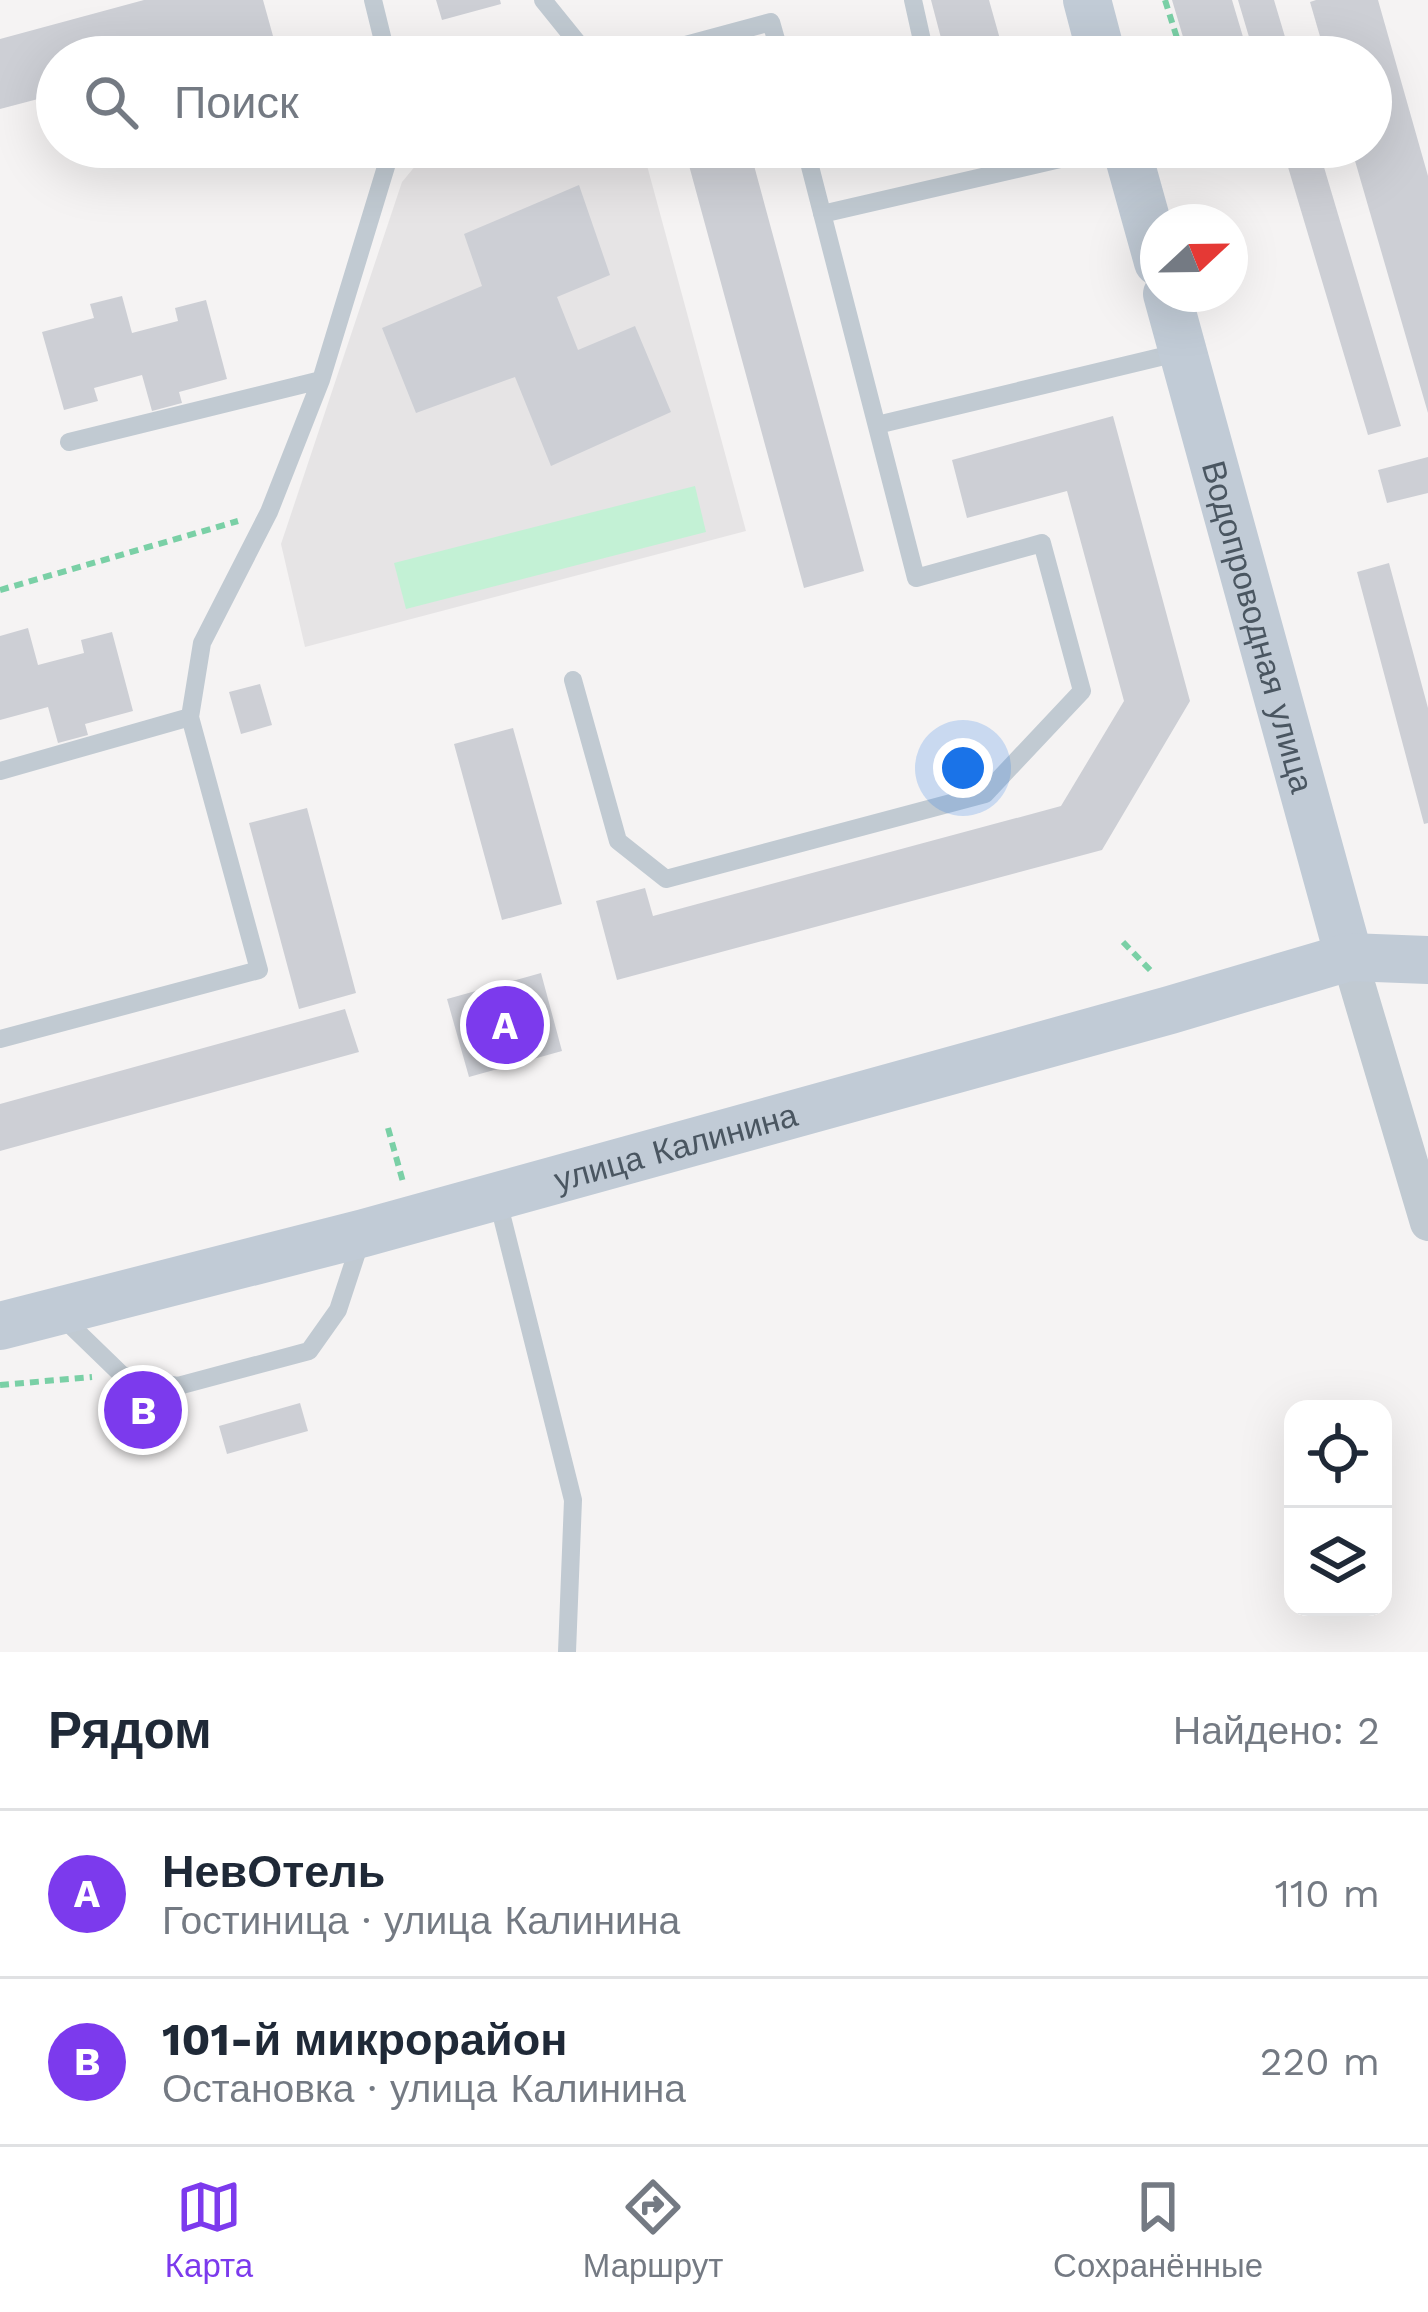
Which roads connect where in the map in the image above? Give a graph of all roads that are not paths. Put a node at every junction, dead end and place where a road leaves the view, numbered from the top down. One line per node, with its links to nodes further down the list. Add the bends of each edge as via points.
1 (373, 0): 5 (lane)
2 (543, 0): 6 (lane)
3 (913, 0): 9 (lane)
4 (1087, 0): 10 (main road)
5 (381, 36)
6 (572, 36)
7 (719, 36): 8 (lane, via 771,22)
8 (775, 36)
9 (921, 36)
10 (1096, 36)
11 (386, 168): 19 (lane)
12 (810, 168): 16 (lane)
13 (1021, 168): 16 (lane)
14 (1132, 168): 15 (main road)
15 (1142, 204)
16 (822, 214): 20 (lane)
17 (1172, 312): 18 (main road, Водопроводная улица)
18 (1183, 351): 20 (lane); 25 (main road, Водопроводная улица)
19 (321, 380): 21 (lane); 23 (lane, via 269,512 202,643)
20 (877, 425): 22 (lane, via 916,578 1042,543 1082,691 985,794 666,879 618,841)
21 (69, 442)
22 (573, 680)
23 (190, 717): 24 (lane); 27 (lane, via 259,970)
24 (0, 771)
25 (1348, 957): 26 (main road, улица Калинина); 28 (main road, улица Калинина); 29 (street)
26 (1428, 960)
27 (0, 1039)
28 (496, 1196): 30 (main road, улица Калинина); 33 (lane, via 573,1500)
29 (1428, 1223)
30 (364, 1233): 31 (main road, улица Калинина); 31 (lane, via 338,1310 309,1351 178,1386 122,1375)
31 (55, 1311): 32 (main road, улица Калинина)
32 (0, 1326)
33 (567, 1652)

